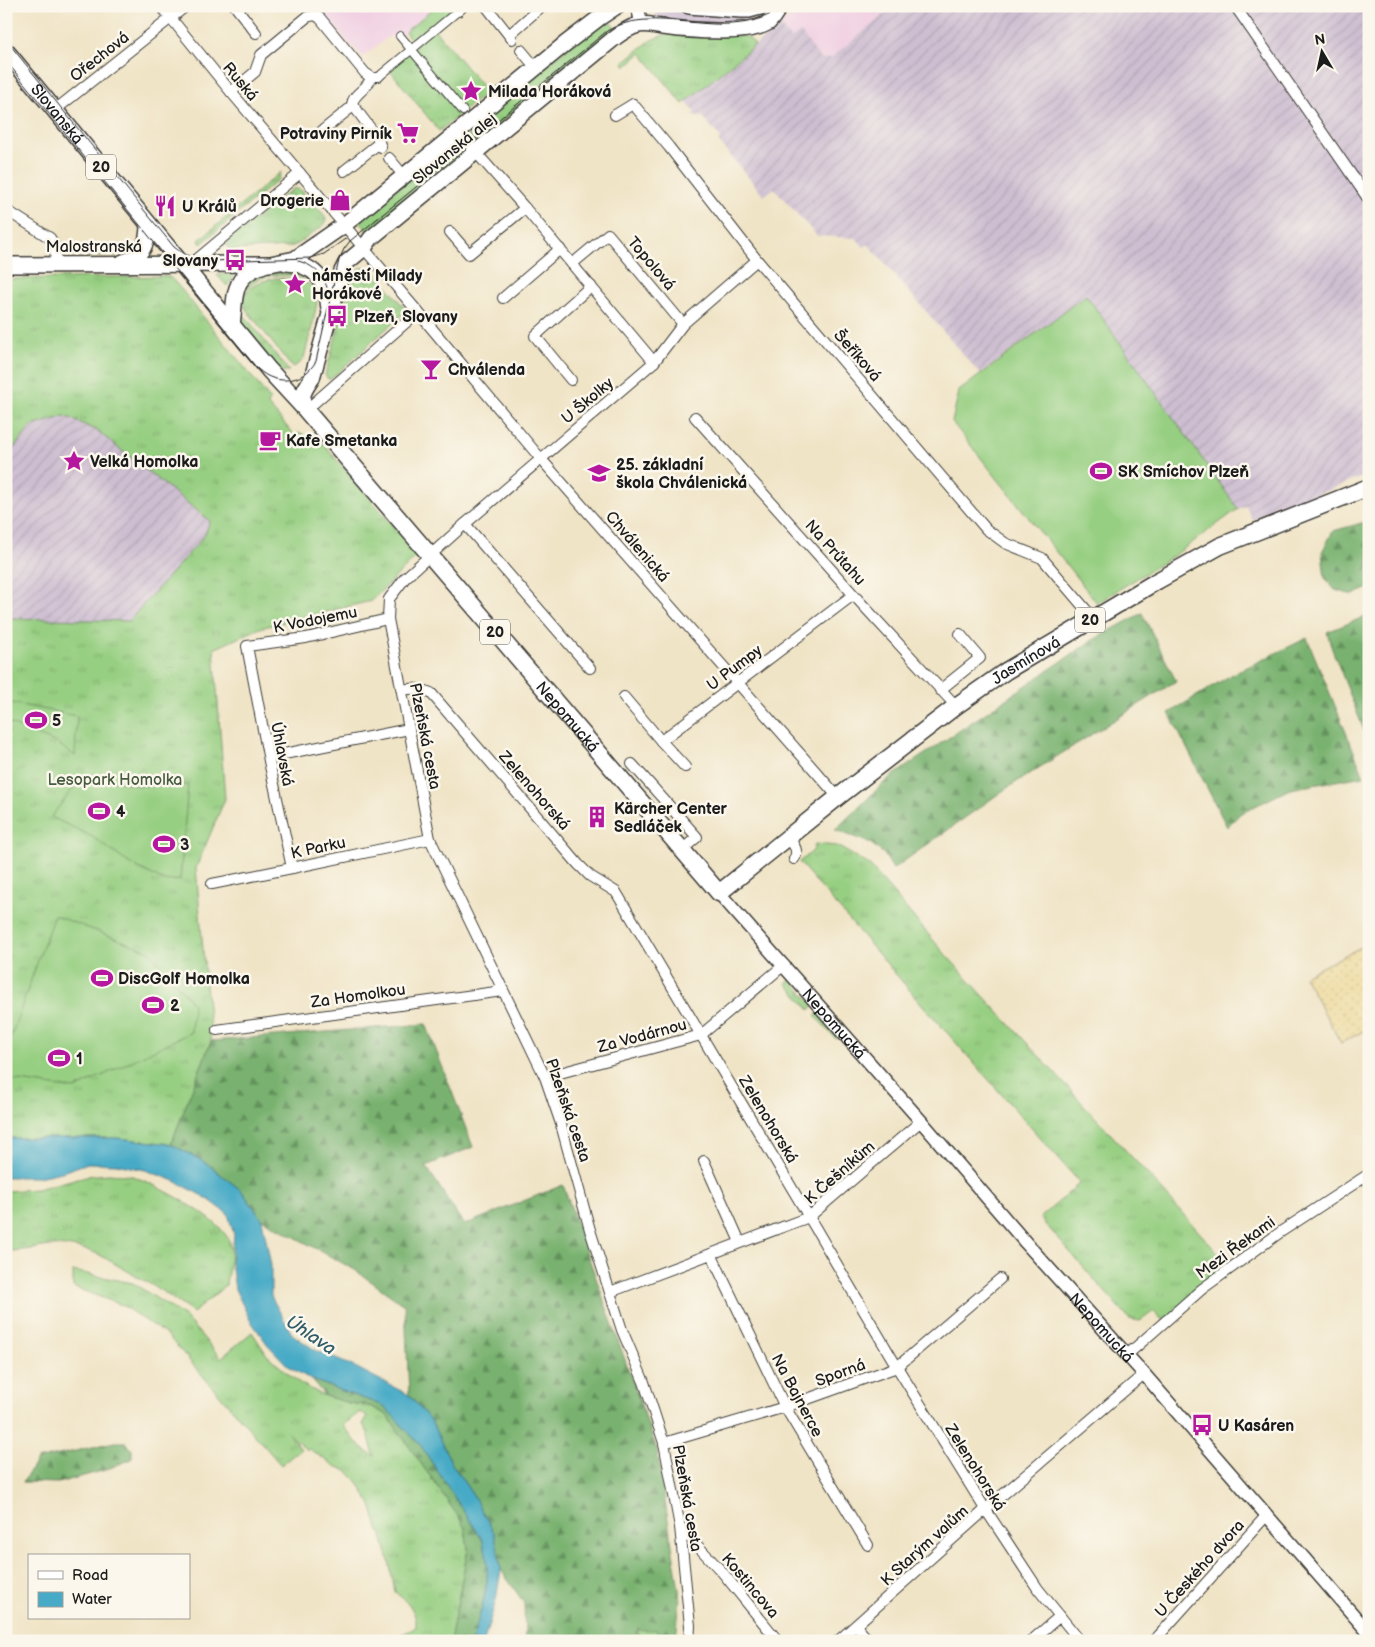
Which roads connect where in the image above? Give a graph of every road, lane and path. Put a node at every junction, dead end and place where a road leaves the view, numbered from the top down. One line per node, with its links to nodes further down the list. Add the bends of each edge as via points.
1 (161, 6): 13 (street, Ruská)
2 (186, 6): 13 (street, Ořechová)
3 (235, 6): 15 (street)
4 (542, 6): 11 (street, via 511,37)
5 (616, 6): 20 (main road, Slovanská alej)
6 (636, 6): 14 (street)
7 (689, 6): 8 (main road, via 749,10)
8 (764, 6)
9 (780, 6): 14 (main road, via 769,21 748,29)
10 (1235, 6): 34 (street)
11 (488, 7)
12 (460, 8): 17 (street)
13 (171, 19): 22 (street, Ruská); 24 (street, Ořechová)
14 (641, 24): 29 (main road, Slovanská alej, via 618,36)
15 (256, 33)
16 (400, 36): 17 (street)
17 (412, 50): 21 (street, via 382,74); 25 (street)
18 (521, 50): 20 (street)
19 (6, 51): 24 (main road, Slovanská / 20)
20 (536, 68): 28 (main road, Slovanská alej)
21 (371, 77): 22 (street, via 320,18 312,15 261,55 255,72); 23 (street, via 370,83 353,100)
22 (231, 92): 32 (street, Ruská)
23 (353, 106): 27 (street); 31 (street, via 377,138 379,146)
24 (55, 110): 37 (main road, Slovanská / 20)
25 (463, 111)
26 (615, 115): 42 (street, Šeříková, via 632,104)
27 (322, 131)
28 (458, 132): 29 (street); 33 (main road, Slovanská alej)
29 (476, 152): 35 (street); 40 (main road, Slovanská alej, via 371,238)
30 (389, 158): 33 (street)
31 (344, 171)
32 (300, 173): 38 (street); 48 (street)
33 (404, 176): 38 (main road, Slovanská alej)
34 (1369, 200)
35 (525, 208): 39 (street, via 469,254); 41 (street)
36 (6, 210): 45 (street, via 50,238 55,247)
37 (148, 224): 46 (main road, via 148,240 142,252 129,261); 48 (main road, 20)
38 (344, 226): 40 (street); 43 (main road, via 295,259)
39 (450, 232)
40 (364, 248): 51 (street); 52 (main road, via 344,267)
41 (560, 249): 47 (street); 50 (street)
42 (757, 260): 53 (street, U Školky); 66 (street, Šeříková, via 986,529 1005,543 1042,558)
43 (274, 263): 48 (main road); 52 (main road, via 302,265 311,269 327,292); 54 (main road, via 253,270 244,277 233,304)
44 (6, 264): 45 (main road, Malostranská)
45 (56, 264): 46 (main road, Malostranská)
46 (114, 264): 48 (main road, Malostranská)
47 (572, 264): 49 (street); 53 (street, Topolová, via 608,234)
48 (185, 265): 54 (main road, 20)
49 (591, 286): 55 (street); 56 (street, via 535,336)
50 (503, 298)
51 (418, 312): 59 (street); 61 (street, Chválenická)
52 (329, 317): 57 (main road)
53 (683, 324): 55 (street, U Školky)
54 (232, 325): 58 (main road, 20)
55 (654, 362): 61 (street, U Školky)
56 (571, 380)
57 (308, 384): 58 (main road); 59 (main road, via 302,394)
58 (285, 388): 59 (main road, 20)
59 (305, 409): 64 (main road, Nepomucká / 20)
60 (695, 417): 65 (street, Na Průtahu)
61 (541, 459): 63 (street, U Školky); 71 (street, Chválenická)
62 (1369, 488): 66 (main road, Jasmínová / 20, via 1220,546)
63 (465, 524): 64 (street, U Školky); 70 (street)
64 (430, 556): 67 (street, Plzeňská cesta, via 405,578 389,599); 84 (main road, Nepomucká / 20)
65 (853, 595): 71 (street, U Pumpy); 73 (street, Na Průtahu)
66 (1093, 618): 75 (main road, Jasmínová / 20)
67 (388, 619): 69 (street, K Vodojemu, via 306,638); 72 (street, Plzeňská cesta)
68 (960, 634): 73 (street, via 980,658)
69 (247, 646): 78 (street, Úhlavská)
70 (590, 668)
71 (738, 682): 77 (street, U Pumpy); 81 (street, Chválenická)
72 (402, 690): 76 (street, Plzeňská cesta); 92 (street, Zelenohorská, via 414,688 431,693 578,864 590,876 616,892)
73 (940, 690): 75 (street, Na Průtahu)
74 (624, 697): 77 (street)
75 (956, 706): 81 (main road, Jasmínová / 20)
76 (409, 729): 78 (street); 83 (street, Plzeňská cesta)
77 (661, 741): 80 (street)
78 (268, 757): 86 (street, Úhlavská)
79 (632, 764): 84 (street, via 697,837)
80 (685, 767)
81 (838, 797): 82 (main road, Jasmínová / 20)
82 (788, 837): 85 (street, via 797,850); 88 (main road, Jasmínová / 20)
83 (430, 838): 86 (street, K Parku); 90 (street, Plzeňská cesta)
84 (682, 850): 88 (main road, Nepomucká / 20)
85 (794, 859)
86 (292, 868): 87 (street, K Parku)
87 (212, 884)
88 (719, 893): 89 (street, Nepomucká)
89 (784, 965): 92 (street, Za Vodárnou); 94 (street, Nepomucká)
90 (503, 991): 91 (street, Za Homolkou); 93 (street, Plzeňská cesta)
91 (217, 1030)
92 (702, 1035): 93 (street, Za Vodárnou); 97 (street, Zelenohorská)
93 (545, 1077): 101 (street, Plzeňská cesta)
94 (921, 1120): 97 (street, K Češníkům); 102 (street, Nepomucká)
95 (704, 1161): 98 (street)
96 (1369, 1174): 102 (street, Mezi Řekami, via 1202,1288)
97 (809, 1217): 98 (street, K Češníkům); 103 (street, Zelenohorská)
98 (740, 1242): 99 (street, K Češníkům)
99 (711, 1254): 101 (street, K Češníkům); 105 (street, Na Bajnerce)
100 (1000, 1279): 103 (street, Sporná)
101 (610, 1292): 106 (street, Plzeňská cesta)
102 (1126, 1355): 104 (street, Nepomucká)
103 (897, 1367): 105 (street, Sporná); 107 (street, Zelenohorská)
104 (1144, 1374): 107 (street, K Starým valům); 108 (street, Nepomucká)
105 (785, 1407): 106 (street, Sporná); 110 (street, Na Bajnerce)
106 (664, 1443): 109 (street, Plzeňská cesta)
107 (985, 1510): 111 (street, Zelenohorská); 112 (street, K Starým valům)
108 (1266, 1516): 113 (street, Nepomucká); 120 (street, U Českého dvora)
109 (680, 1527): 114 (street, Plzeňská cesta); 115 (street, Kostincova, via 723,1573)
110 (868, 1545)
111 (1060, 1616): 118 (street); 119 (street, Zelenohorská)
112 (856, 1626): 116 (street, K Starým valům); 117 (street)
113 (1369, 1633)
114 (689, 1641)
115 (778, 1641)
116 (838, 1641)
117 (870, 1641)
118 (1031, 1641)
119 (1080, 1641)
120 (1154, 1641)

